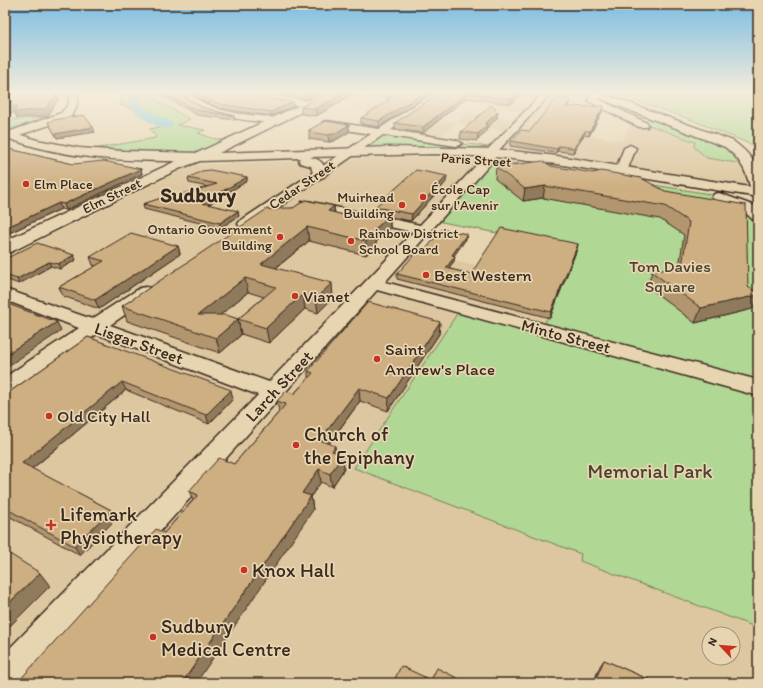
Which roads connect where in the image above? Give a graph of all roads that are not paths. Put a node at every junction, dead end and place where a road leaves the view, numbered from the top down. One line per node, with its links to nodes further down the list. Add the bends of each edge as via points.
1 (43, 124): 9 (street)
2 (268, 124): 11 (main road, Elm Street)
3 (327, 124): 8 (street)
4 (393, 124): 8 (street, Cedar Street)
5 (518, 124): 16 (street, Larch Street)
6 (678, 124): 23 (main road, via 729,144 746,159 753,172)
7 (687, 124): 13 (main road, via 733,140)
8 (381, 132): 10 (street); 14 (street, Cedar Street)
9 (6, 136): 18 (main road, via 79,151); 19 (main road, via 43,155 81,160)
10 (456, 143)
11 (228, 144): 15 (main road, via 225,148 228,153); 18 (main road, Elm Street)
12 (630, 148): 20 (street)
13 (752, 150)
14 (346, 155): 15 (main road, Paris Street); 16 (main road, Paris Street); 17 (main road, Paris Street); 21 (street, Cedar Street)
15 (245, 156): 18 (main road, Paris Street)
16 (490, 156): 20 (main road, Paris Street, via 524,156); 22 (main road, Paris Street); 27 (street, Larch Street)
17 (305, 160): 18 (main road, Paris Street); 21 (main road, via 317,164)
18 (194, 162): 19 (main road); 30 (main road, Elm Street)
19 (176, 165): 29 (main road, Elm Street)
20 (621, 171): 23 (main road, Paris Street)
21 (319, 174): 24 (street, Cedar Street)
22 (705, 193): 25 (main road, Paris Street); 26 (main road, via 750,209)
23 (758, 193)
24 (281, 200): 27 (street); 28 (street, Cedar Street)
25 (758, 202)
26 (758, 216)
27 (423, 230): 31 (street, Larch Street)
28 (231, 234)
29 (5, 248)
30 (5, 258)
31 (374, 284): 36 (street, Minto Street); 37 (street, Larch Street)
32 (157, 285): 34 (street)
33 (5, 294): 34 (street, Lisgar Street)
34 (95, 327): 35 (street); 37 (street, Lisgar Street)
35 (5, 387)
36 (758, 388)
37 (273, 392): 38 (street, Larch Street)
38 (5, 678)

